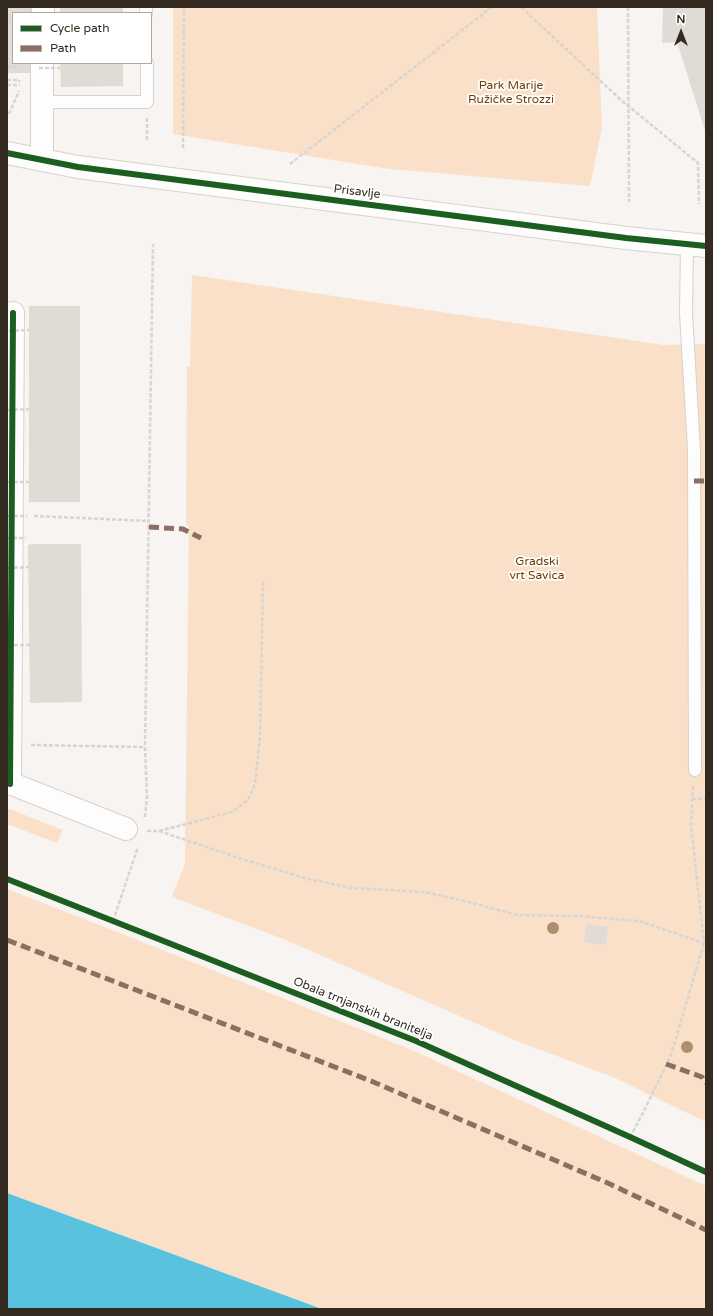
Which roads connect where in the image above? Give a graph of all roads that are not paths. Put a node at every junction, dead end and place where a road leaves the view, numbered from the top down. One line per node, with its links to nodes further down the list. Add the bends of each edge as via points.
1 (146, 64): 3 (lane, via 147,102)
2 (47, 66): 3 (street)
3 (43, 102): 5 (street)
4 (7, 153): 5 (street, Prisavlje)
5 (42, 160): 6 (street, Prisavlje, via 94,169)
6 (696, 245): 9 (lane, via 686,313 694,450)
7 (11, 322): 8 (street)
8 (10, 364): 10 (street)
9 (695, 770)
10 (9, 783): 11 (street)
11 (136, 836)

